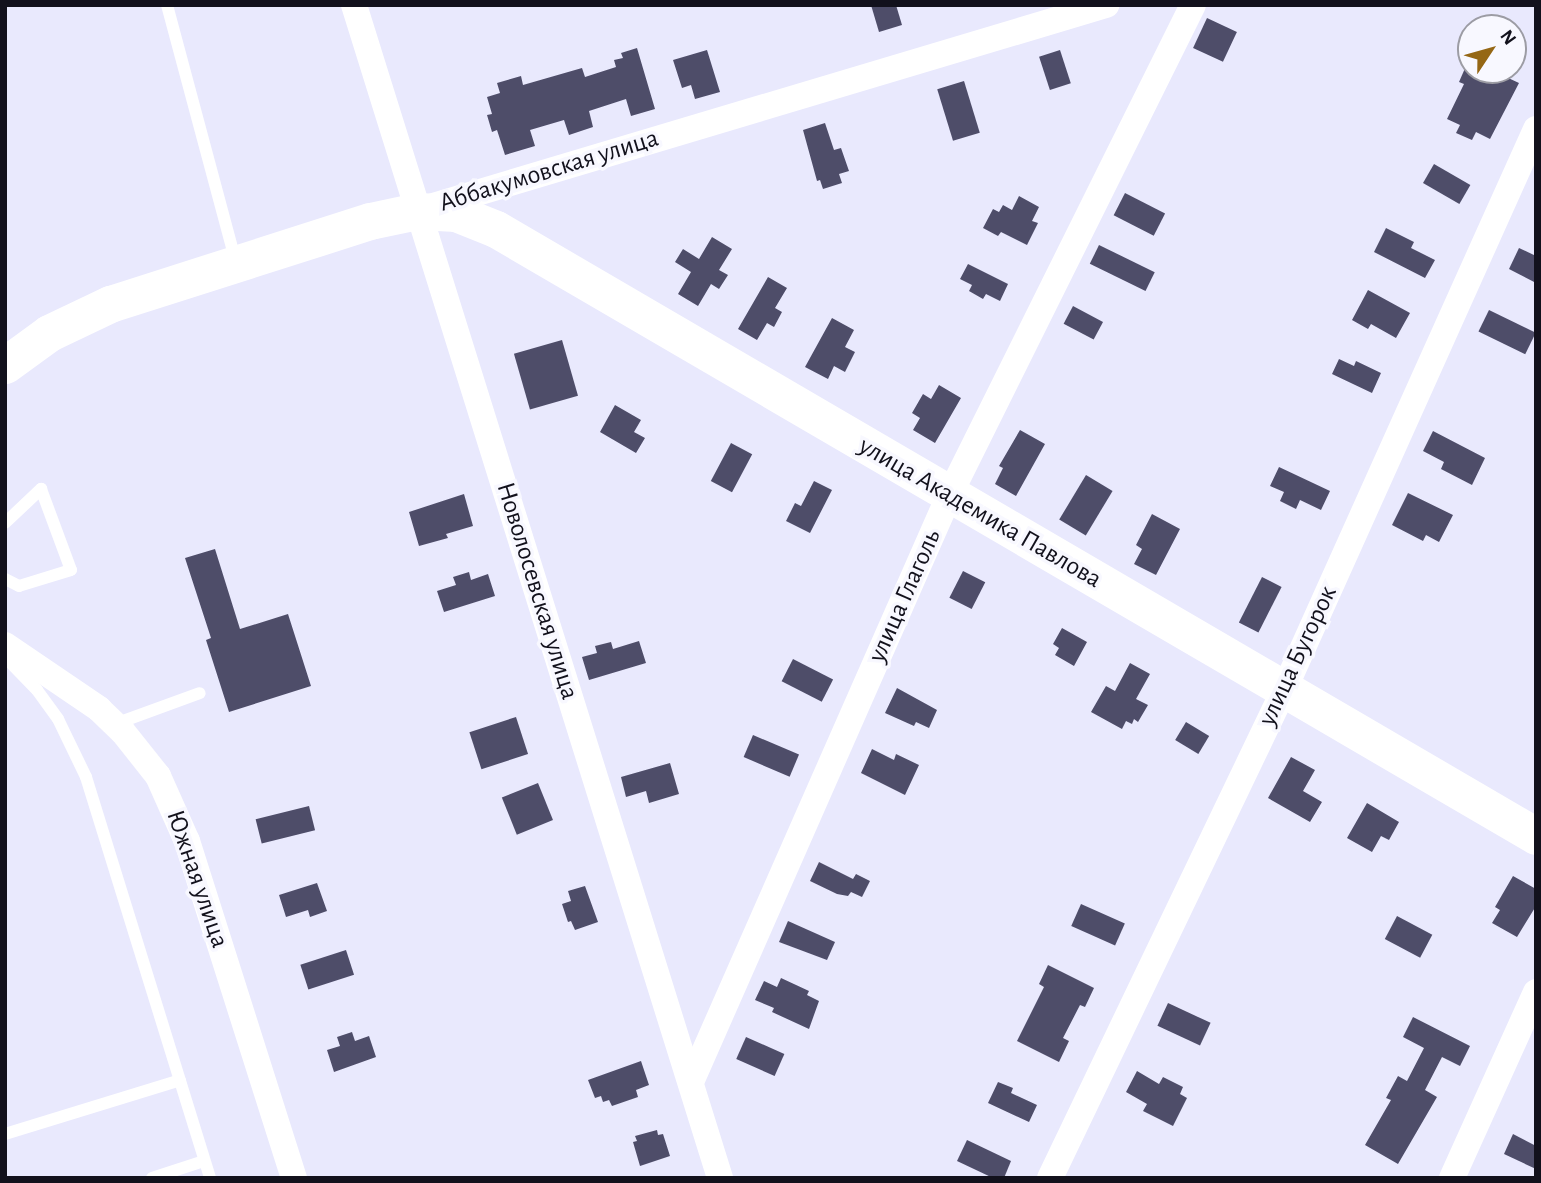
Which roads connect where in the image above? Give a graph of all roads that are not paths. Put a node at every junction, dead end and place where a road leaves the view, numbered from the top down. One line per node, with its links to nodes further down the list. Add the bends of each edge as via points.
1 (167, 5): 7 (lane)
2 (354, 5): 6 (street, Новолосевская улица)
3 (1106, 5): 6 (street, Аббакумовская улица)
4 (1193, 5): 9 (street, улица Глаголь)
5 (1536, 129): 14 (street, улица Бугорок)
6 (418, 211): 7 (street, Аббакумовская улица); 9 (street, улица Академика Павлова, via 456,212 496,229); 20 (street, Новолосевская улица)
7 (236, 262): 8 (street, Аббакумовская улица, via 79,317)
8 (5, 365)
9 (949, 496): 14 (street, улица Академика Павлова); 20 (street, улица Глаголь)
10 (5, 523): 11 (lane, via 41,489 71,570 19,586)
11 (5, 579)
12 (5, 645): 16 (street, Южная улица, via 73,688)
13 (5, 657): 19 (lane, via 58,719 82,766)
14 (1284, 690): 17 (street, улица Академика Павлова); 27 (street, улица Бугорок)
15 (200, 693): 16 (lane)
16 (115, 724): 25 (street, Южная улица, via 158,776 187,841)
17 (1536, 836)
18 (1536, 992): 28 (street)
19 (180, 1080): 21 (lane); 22 (lane)
20 (691, 1082): 26 (street, Новолосевская улица)
21 (5, 1134)
22 (204, 1161): 23 (lane); 24 (lane)
23 (152, 1178)
24 (210, 1178)
25 (294, 1178)
26 (720, 1178)
27 (1050, 1178)
28 (1452, 1178)

